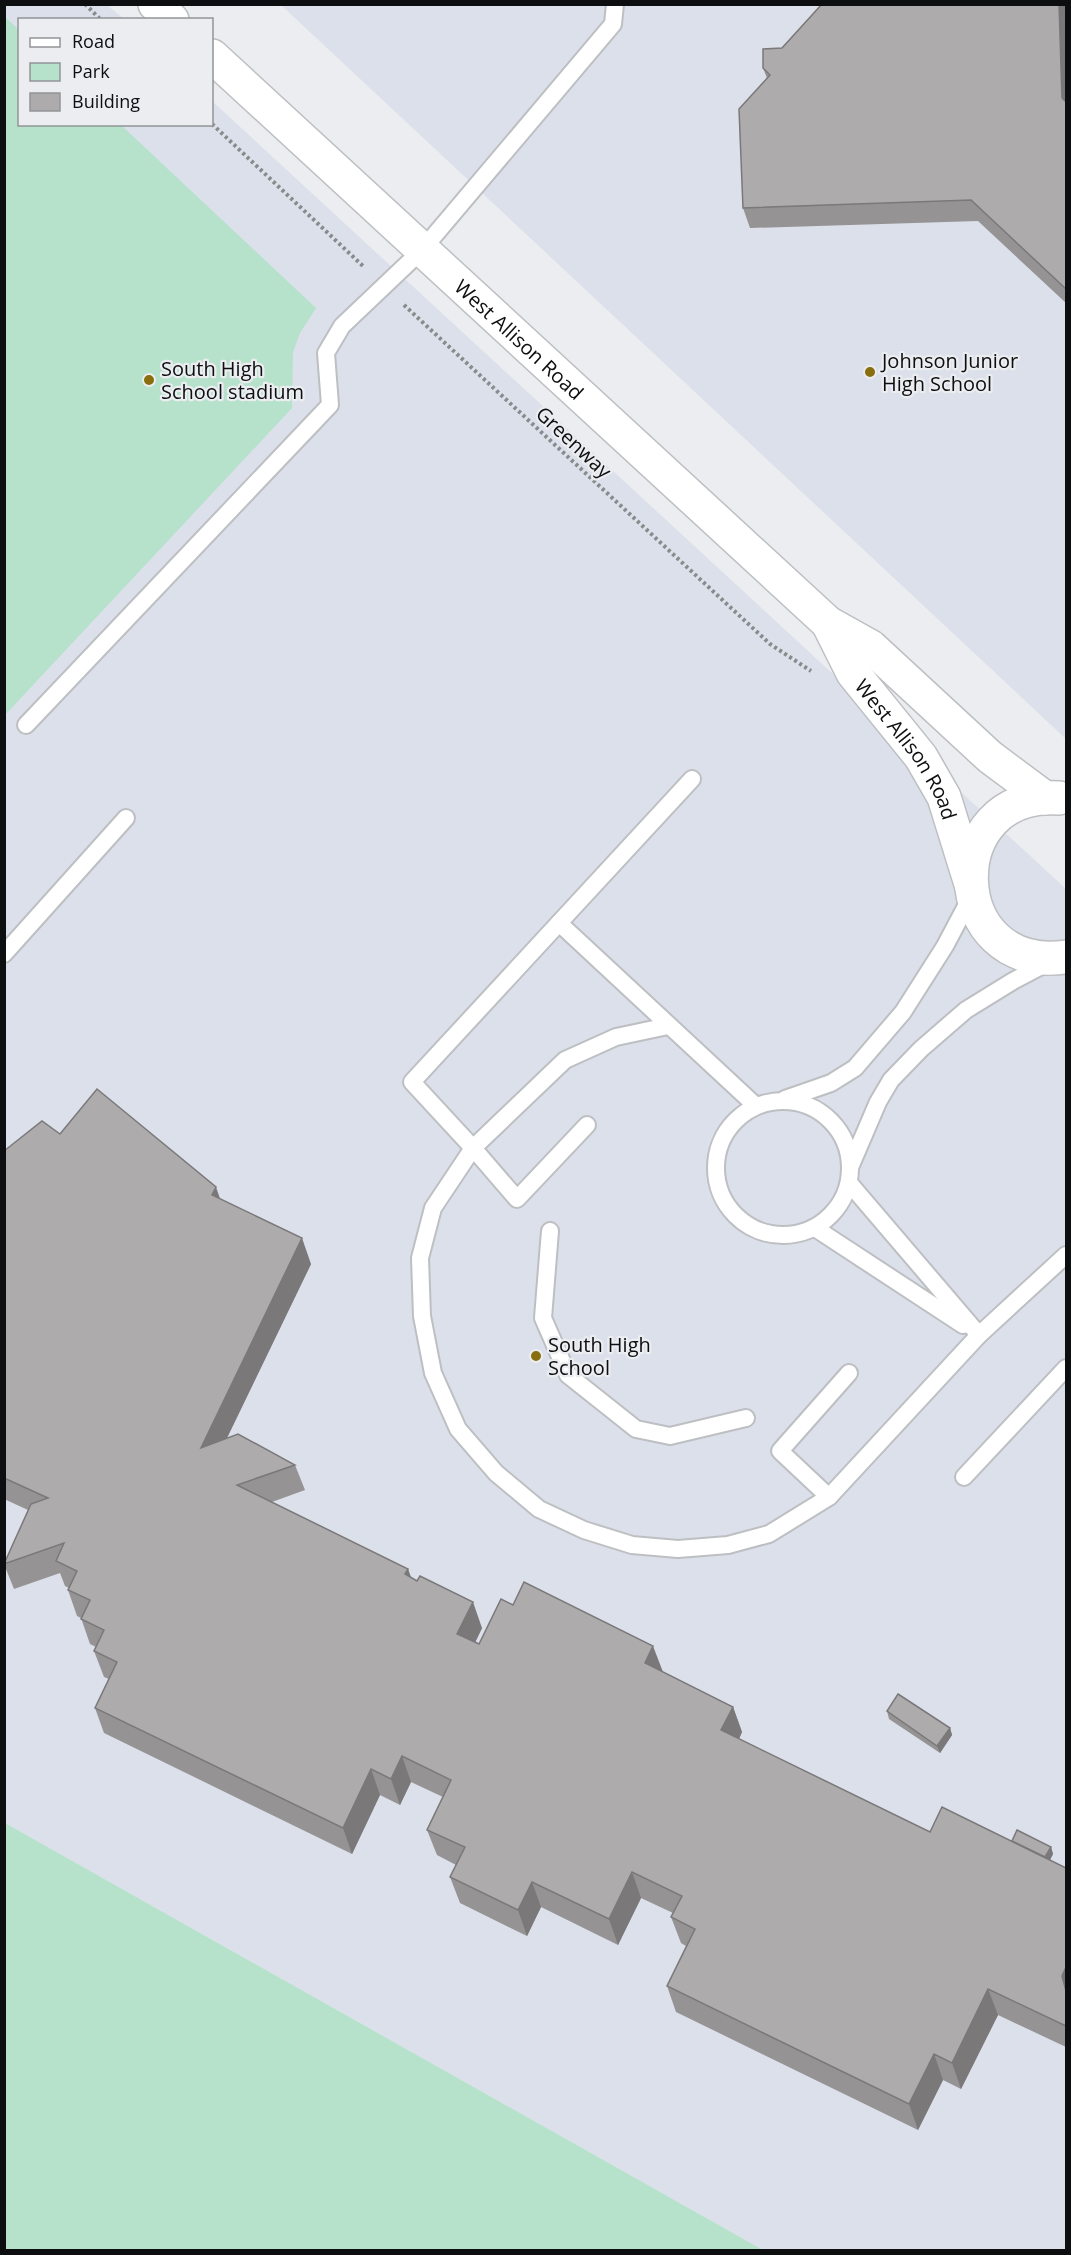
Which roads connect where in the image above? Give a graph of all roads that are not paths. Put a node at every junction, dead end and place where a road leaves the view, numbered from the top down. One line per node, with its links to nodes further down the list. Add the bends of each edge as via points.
1 (155, 4): 3 (street)
2 (615, 4): 5 (lane, via 613,24)
3 (169, 18)
4 (213, 57): 5 (street, West Allison Road)
5 (422, 250): 6 (street, West Allison Road); 7 (lane, via 342,326 326,353 330,405)
6 (828, 623): 9 (street, West Allison Road, via 871,646 990,757); 11 (street, West Allison Road, via 853,673 921,757 944,797)
7 (26, 725)
8 (692, 779): 12 (lane)
9 (1061, 799): 11 (street, via 1020,804 991,824 975,850)
10 (126, 818): 13 (lane)
11 (971, 889): 14 (street, West Allison Road, via 984,922 1005,944 1031,956); 16 (lane, via 945,946 903,1012 855,1068 831,1083)
12 (559, 923): 15 (lane); 19 (lane, via 412,1082)
13 (4, 954)
14 (1064, 957): 20 (lane, via 1013,981 966,1010 921,1049 882,1095)
15 (668, 1026): 17 (lane); 19 (lane, via 616,1037 566,1060)
16 (781, 1100): 17 (lane); 20 (lane, via 801,1103 830,1119 845,1140)
17 (756, 1106): 22 (lane, via 734,1121 721,1141 716,1170 722,1196 737,1218 757,1230 786,1236)
18 (587, 1125): 19 (lane, via 517,1199)
19 (473, 1148): 30 (lane, via 433,1208 420,1258 422,1316 434,1373 458,1429 496,1473 539,1509 584,1530 632,1545 678,1549 728,1545 769,1534)
20 (851, 1166): 21 (lane)
21 (849, 1184): 22 (lane, via 839,1207); 25 (lane)
22 (815, 1228): 25 (lane)
23 (550, 1231): 28 (lane, via 543,1318 568,1376 636,1429 670,1436)
24 (1066, 1255): 25 (lane)
25 (979, 1335): 30 (lane)
26 (1066, 1368): 29 (lane)
27 (849, 1373): 30 (lane, via 780,1451)
28 (746, 1418)
29 (964, 1476)
30 (829, 1497)

